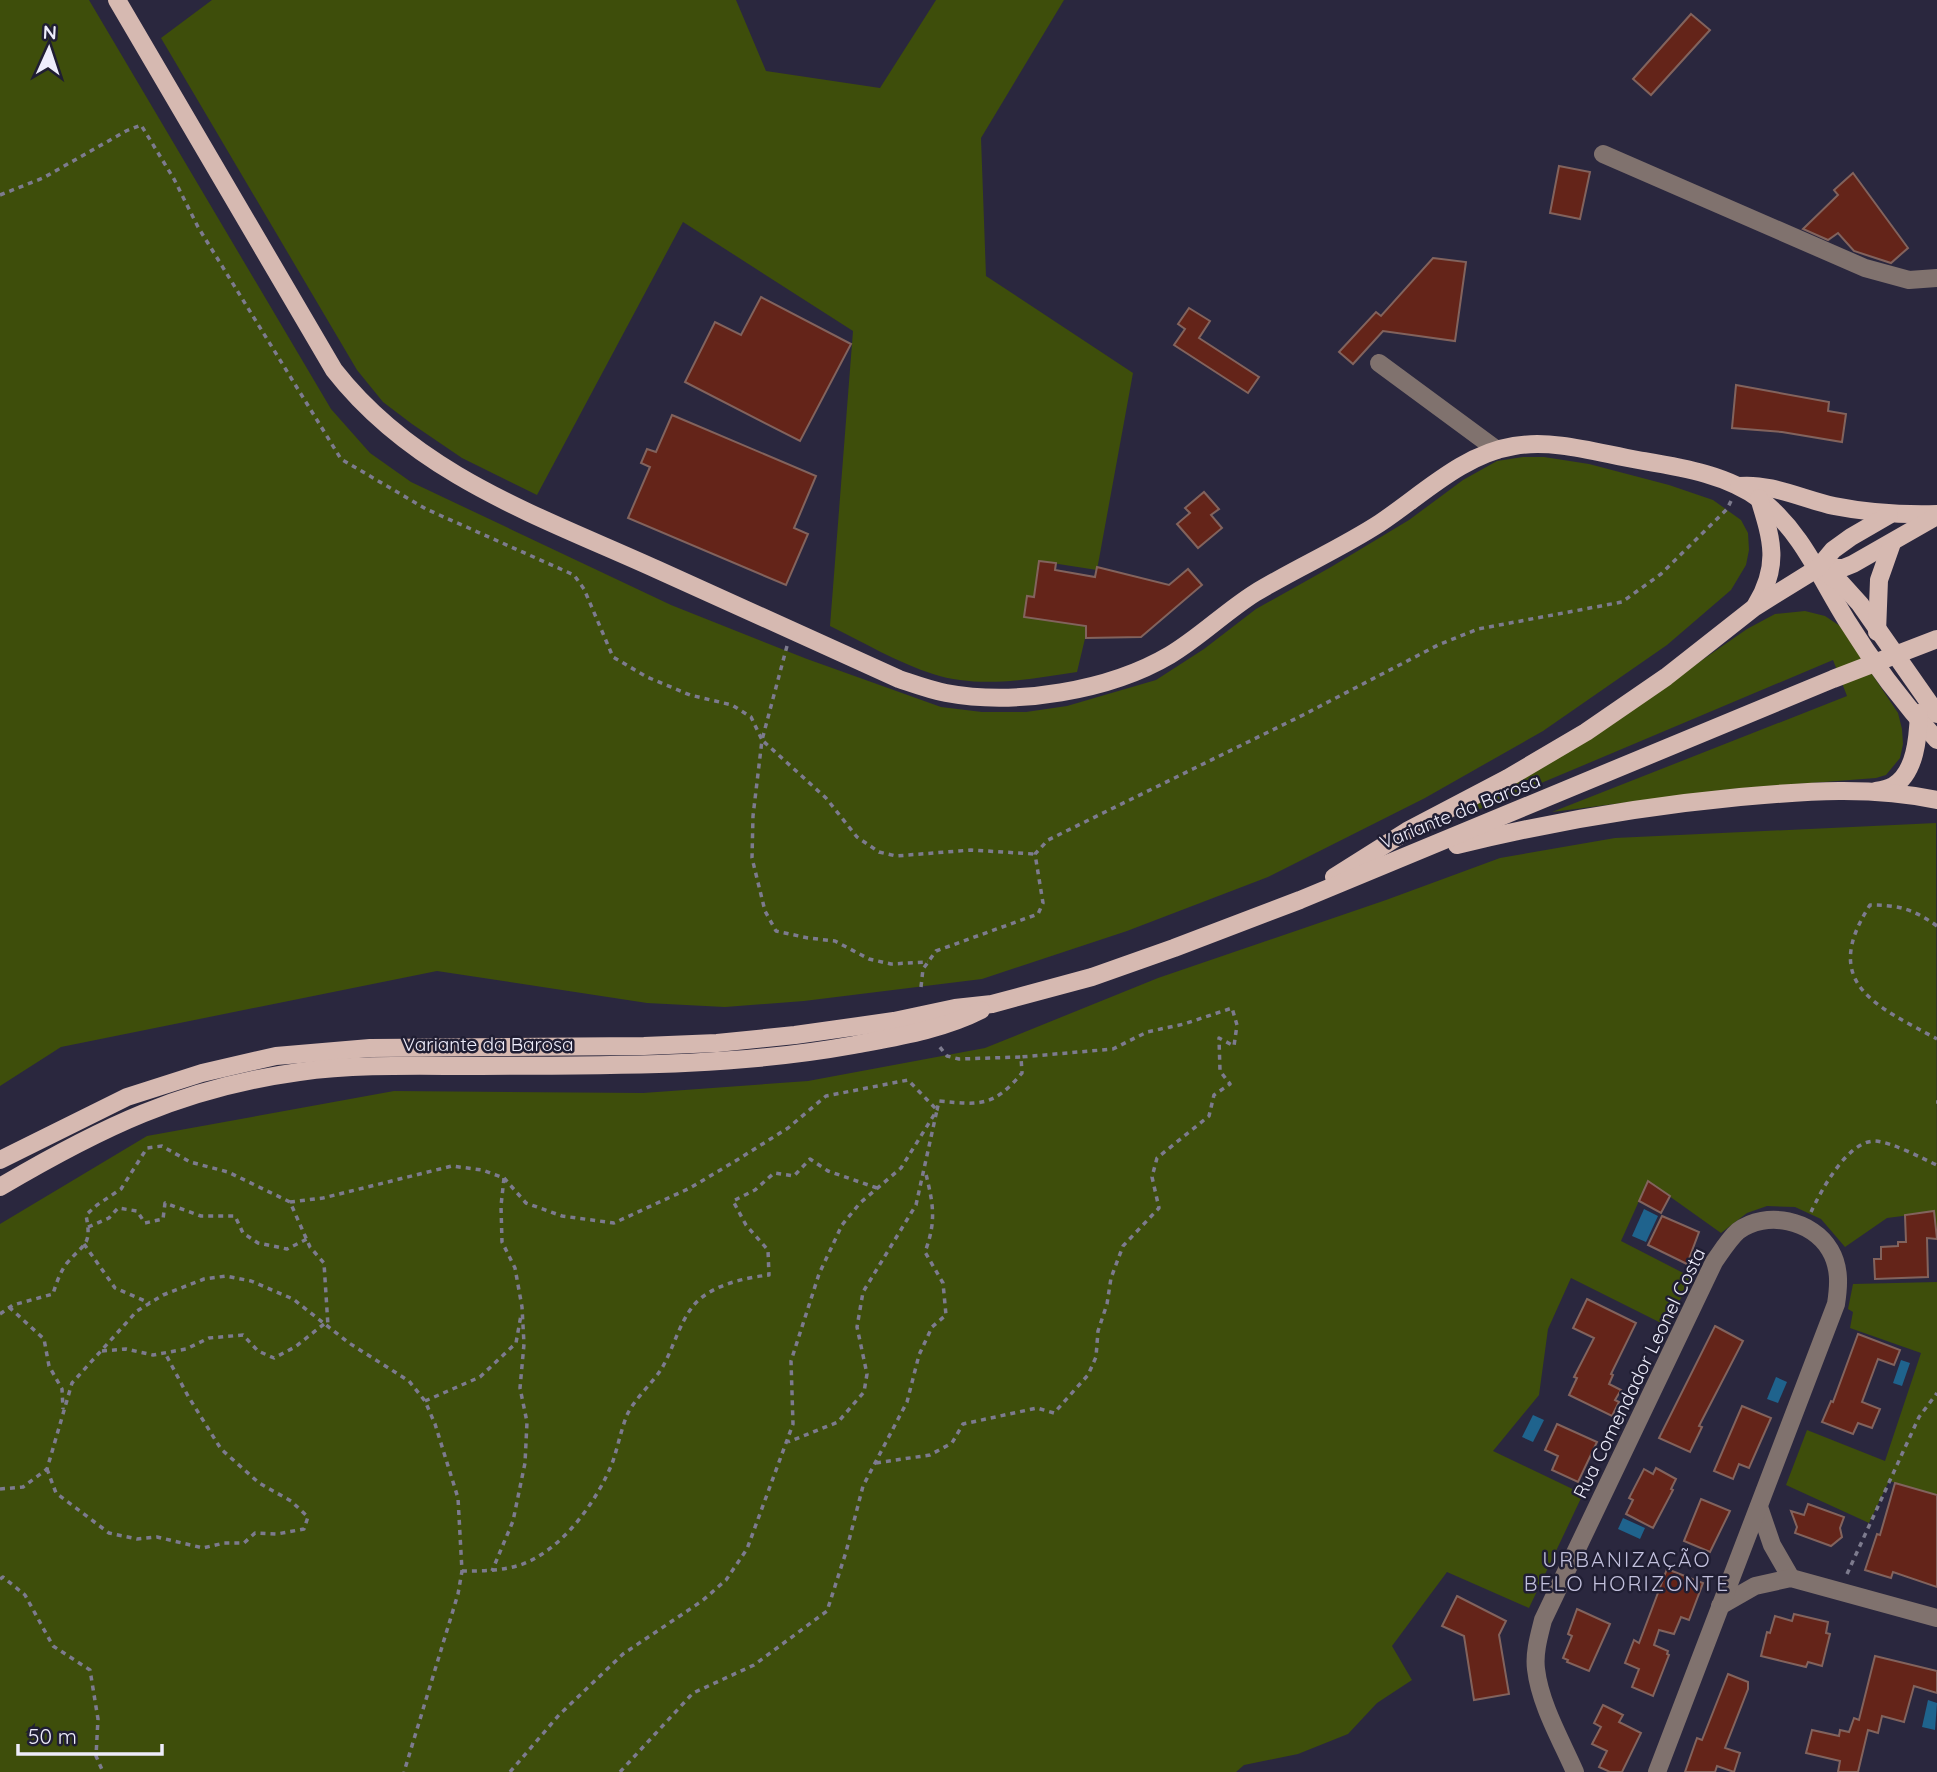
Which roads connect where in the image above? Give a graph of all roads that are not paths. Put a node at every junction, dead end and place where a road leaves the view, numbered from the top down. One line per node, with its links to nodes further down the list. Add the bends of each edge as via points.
1 (117, 0): 5 (main road, via 334,370 379,420 418,452 499,499 899,678 957,695 1025,695 1069,691 1129,675 1171,654 1255,593 1362,534 1453,472)
2 (1603, 154): 3 (street, via 1865,268 1909,280)
3 (1937, 278)
4 (1379, 363): 5 (street)
5 (1497, 450): 6 (main road, via 1526,444 1582,450 1660,464)
6 (1739, 486): 7 (main road); 8 (main road, via 1757,484)
7 (1759, 498): 11 (main road, via 1777,513); 12 (main road, via 1772,543 1772,563 1769,582)
8 (1889, 515): 9 (main road); 11 (main road, via 1833,550)
9 (1937, 515): 10 (main road)
10 (1892, 543): 11 (main road, via 1843,568); 13 (main road, via 1879,580)
11 (1818, 568): 12 (main road); 13 (main road, via 1841,583); 17 (main road, via 1859,641)
12 (1755, 607): 22 (main road, via 1562,748 1407,831)
13 (1877, 632): 15 (main road)
14 (1937, 639): 21 (main road, Variante da Barosa)
15 (1914, 683): 16 (main road); 17 (main road)
16 (1937, 714)
17 (1919, 719): 18 (main road); 19 (main road, via 1904,775 1892,787)
18 (1937, 740)
19 (1876, 791): 20 (main road); 21 (main road, via 1787,793 1663,805 1510,832)
20 (1937, 800)
21 (1395, 861): 22 (main road, Variante da Barosa)
22 (1300, 900): 23 (main road, Variante da Barosa, via 1092,977)
23 (992, 1004): 24 (main road, Variante da Barosa, via 717,1043 381,1048 276,1056 127,1097); 25 (main road, Variante da Barosa, via 961,1020 928,1029 780,1056 652,1065 349,1067 276,1076 144,1111)
24 (0, 1160)
25 (0, 1187)
26 (1759, 1507): 27 (street, via 1772,1545); 28 (street, Rua Comendador Leonel Costa); 30 (street, Rua Comendador Leonel Costa, via 1836,1304 1839,1285 1832,1252 1822,1238 1804,1227 1771,1220 1738,1232 1714,1262 1543,1620 1536,1668 1542,1695)
27 (1791, 1578): 28 (street, via 1755,1586); 29 (street)
28 (1720, 1606): 31 (street, Rua Comendador Leonel Costa)
29 (1937, 1618)
30 (1575, 1772)
31 (1657, 1772)

